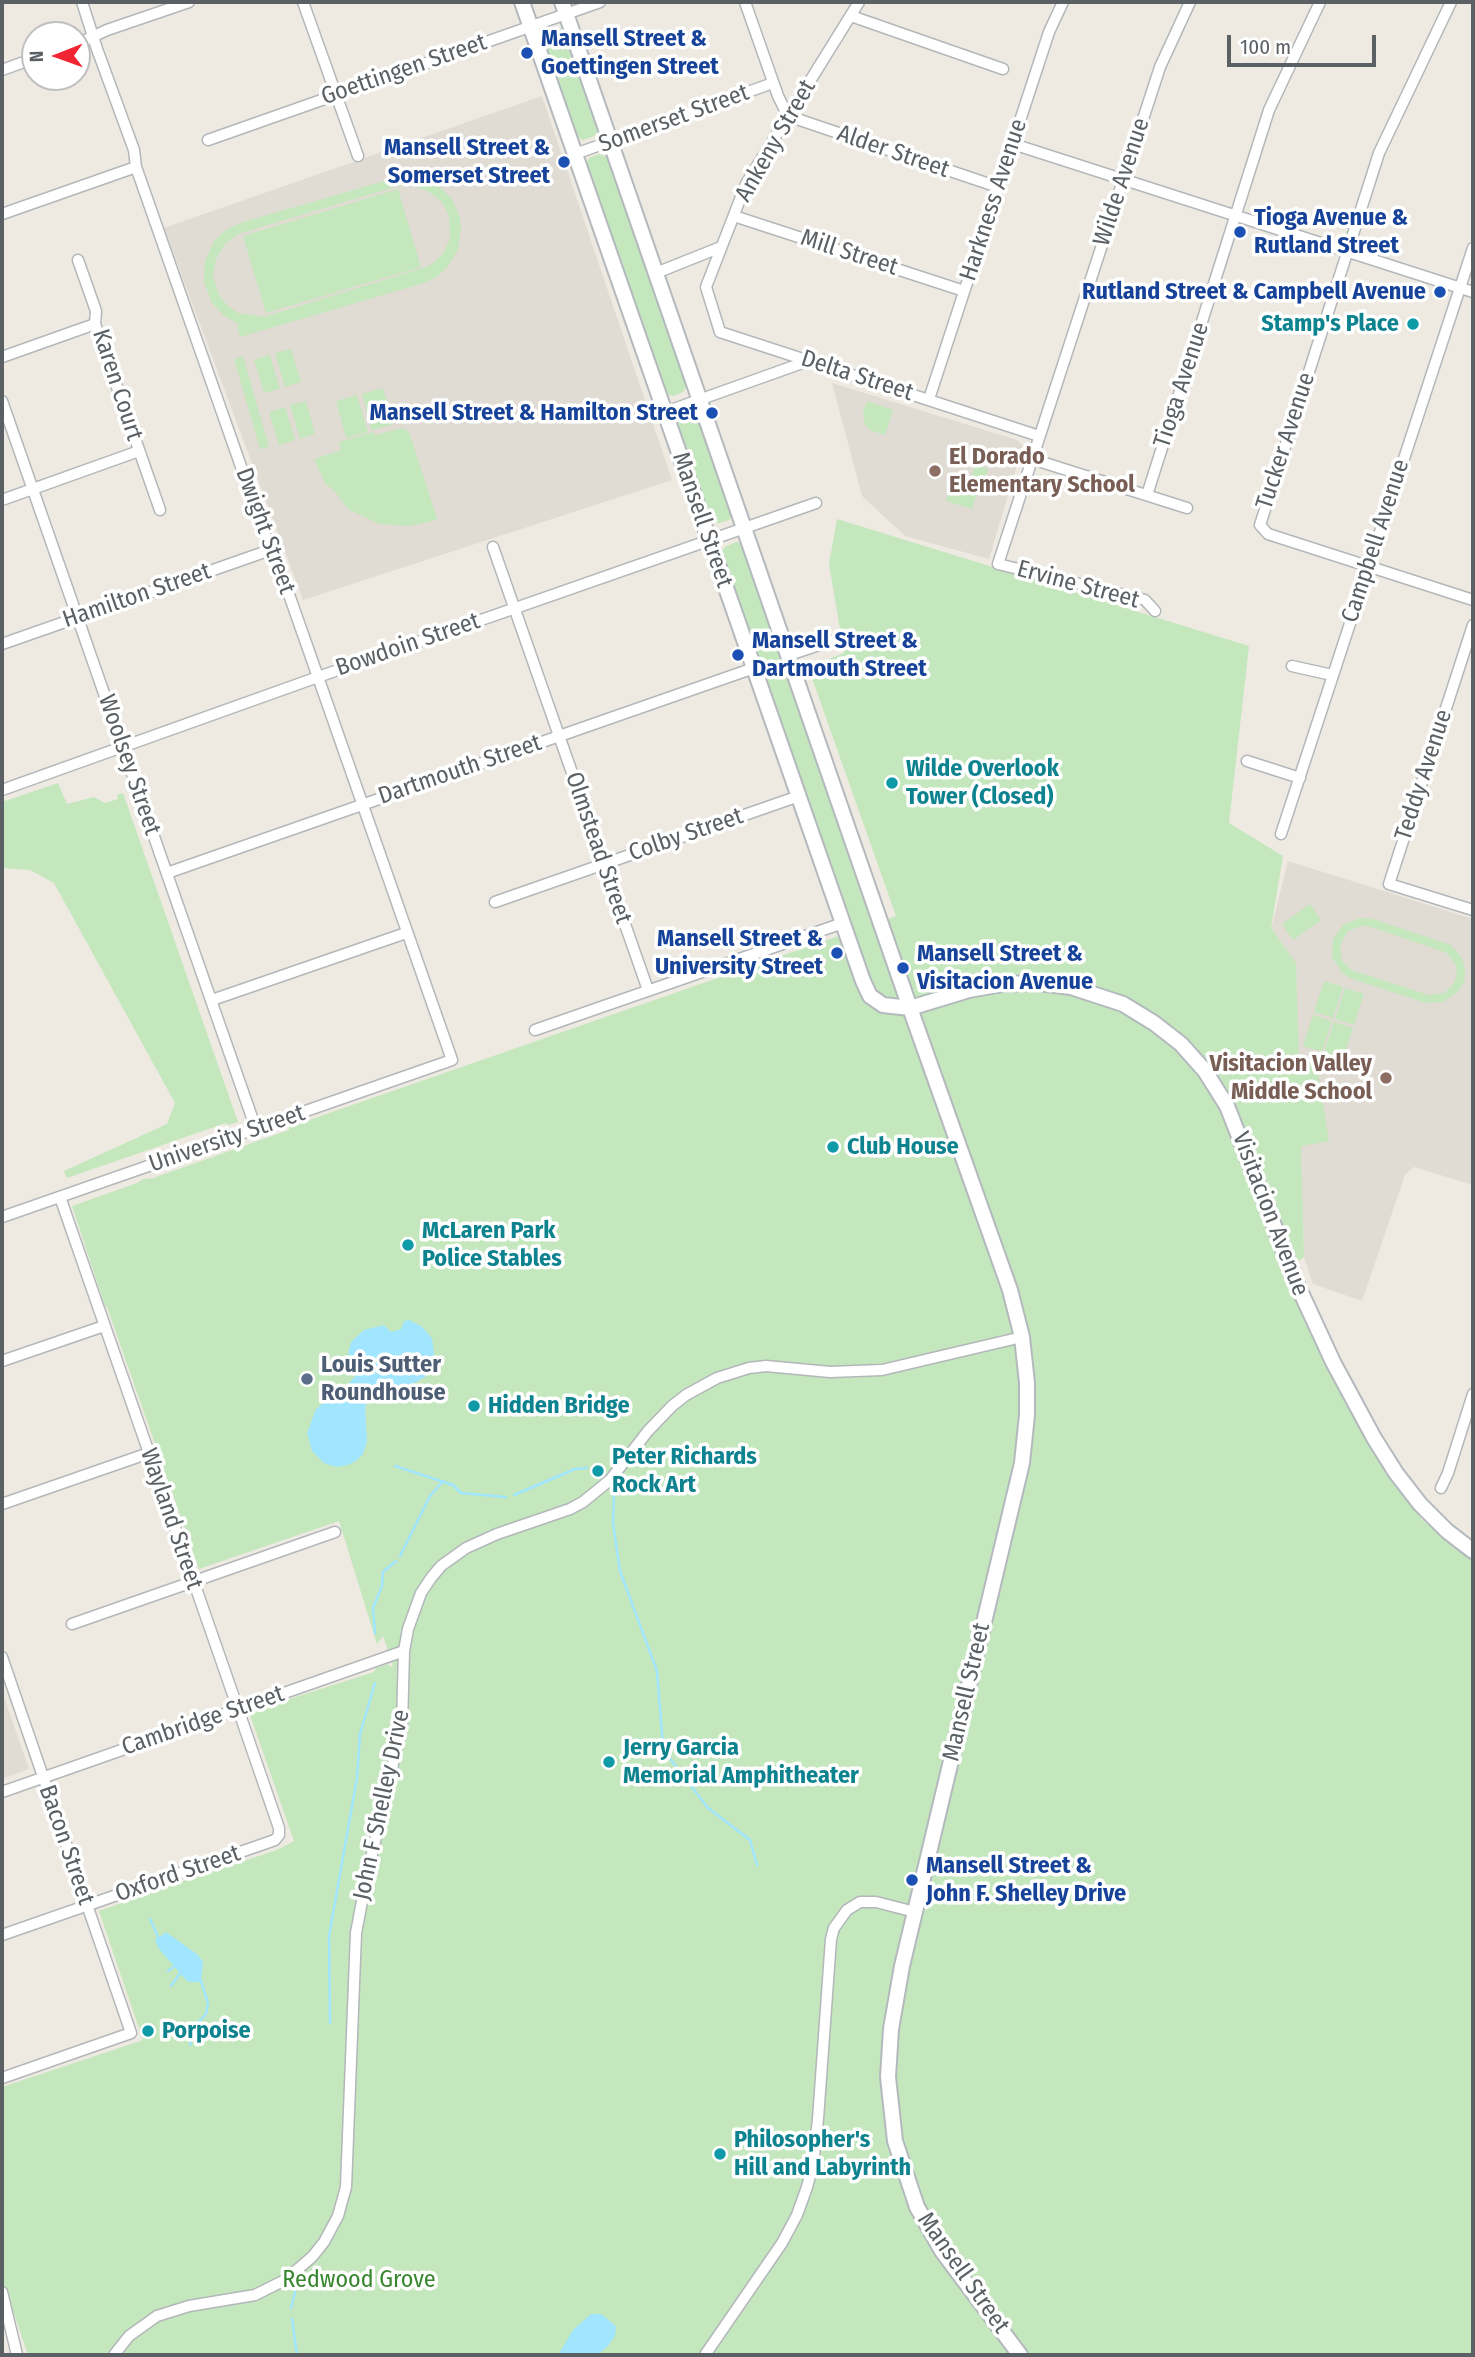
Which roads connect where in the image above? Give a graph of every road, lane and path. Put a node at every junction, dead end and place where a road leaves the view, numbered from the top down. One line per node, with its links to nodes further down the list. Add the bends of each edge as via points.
1 (82, 2): 15 (street, Dwight Street)
2 (189, 2): 15 (street)
3 (303, 2): 20 (street)
4 (522, 2): 14 (street, Mansell Street)
5 (600, 2): 12 (street, Goettingen Street)
6 (745, 2): 19 (street)
7 (859, 2): 13 (street, Ankeny Street)
8 (1063, 2): 24 (street, Harkness Avenue)
9 (1190, 2): 28 (street, Wilde Avenue, via 1160,66)
10 (1320, 2): 32 (street, Tioga Avenue, via 1269,110)
11 (1451, 2): 35 (street, Tucker Avenue, via 1379,153)
12 (564, 8): 14 (street, Goettingen Street); 23 (street, Mansell Street)
13 (850, 16): 17 (street); 21 (street, Ankeny Street)
14 (530, 26): 20 (street, Goettingen Street); 25 (street, Mansell Street)
15 (93, 36): 27 (street, Dwight Street)
16 (21, 63): 18 (street)
17 (1003, 69)
18 (2, 70)
19 (773, 83): 21 (street); 23 (street, Somerset Street)
20 (335, 95): 22 (street, Goettingen Street); 26 (street)
21 (788, 116): 29 (street, Alder Street); 31 (street, Ankeny Street, via 746,184)
22 (208, 140)
23 (611, 142): 25 (street, Somerset Street); 37 (street, Mansell Street)
24 (1013, 144): 28 (street); 29 (street, Harkness Avenue)
25 (575, 154): 48 (street, Mansell Street)
26 (358, 156)
27 (136, 167): 30 (street); 61 (street, Dwight Street)
28 (1123, 178): 32 (street); 49 (street, Wilde Avenue)
29 (998, 187): 40 (street, Harkness Avenue)
30 (2, 214)
31 (734, 216): 33 (street, Ankeny Street); 40 (street, Mill Street)
32 (1236, 216): 35 (street); 53 (street, Tioga Avenue)
33 (722, 247): 37 (street); 38 (street, Ankeny Street)
34 (1473, 248): 39 (street, Campbell Avenue)
35 (1346, 252): 39 (street); 63 (street, Tucker Avenue, via 1260,521 1268,534)
36 (78, 260): 42 (street, Karen Court, via 96,311)
37 (656, 272): 45 (street, Mansell Street)
38 (706, 287): 44 (street, Delta Street, via 719,332)
39 (1460, 287): 41 (street); 63 (street, Campbell Avenue)
40 (964, 291): 46 (street, Harkness Avenue)
41 (1473, 292)
42 (95, 324): 43 (street); 50 (street, Karen Court)
43 (2, 357)
44 (809, 361): 45 (street); 46 (street, Delta Street)
45 (700, 399): 48 (street); 58 (street, Mansell Street)
46 (929, 399): 49 (street, Delta Street)
47 (2, 401): 52 (street, Woolsey Street)
48 (665, 412): 59 (street, Mansell Street)
49 (1039, 436): 51 (street, Wilde Avenue)
50 (139, 450): 52 (street); 57 (street, Karen Court)
51 (1032, 459): 53 (street); 62 (street, Wilde Avenue)
52 (32, 489): 54 (street); 67 (street, Woolsey Street)
53 (1147, 495): 56 (street)
54 (2, 500)
55 (816, 503): 58 (street, Bowdoin Street)
56 (1187, 508)
57 (160, 510)
58 (744, 528): 59 (street, Bowdoin Street); 71 (street, Mansell Street)
59 (709, 540): 65 (street, Bowdoin Street); 73 (street, Mansell Street)
60 (494, 547): 65 (street, Olmstead Street)
61 (273, 549): 67 (street, Hamilton Street); 75 (street, Dwight Street)
62 (998, 564): 66 (street, Ervine Street, via 1145,600)
63 (1368, 567): 64 (street); 74 (street, Campbell Avenue)
64 (1473, 600)
65 (514, 608): 75 (street, Bowdoin Street); 76 (street, Olmstead Street)
66 (1155, 611)
67 (77, 618): 70 (street, Hamilton Street); 77 (street, Woolsey Street)
68 (1473, 625): 87 (street, Teddy Avenue, via 1389,884)
69 (831, 641): 71 (street)
70 (2, 644)
71 (789, 655): 92 (street, Mansell Street)
72 (1292, 666): 74 (street)
73 (754, 668): 76 (street, Dartmouth Street); 81 (street, Mansell Street)
74 (1332, 675): 79 (street, Campbell Avenue)
75 (318, 677): 77 (street, Bowdoin Street); 82 (street, Dwight Street)
76 (559, 736): 82 (street, Dartmouth Street); 84 (street, Olmstead Street)
77 (121, 746): 80 (street, Bowdoin Street); 85 (street, Woolsey Street)
78 (1247, 761): 79 (street)
79 (1300, 778): 83 (street, Campbell Avenue)
80 (2, 790)
81 (799, 796): 84 (street, Colby Street); 88 (street, Mansell Street)
82 (362, 805): 85 (street, Dartmouth Street); 89 (street, Dwight Street)
83 (1282, 834)
84 (604, 864): 86 (street, Colby Street); 90 (street, Olmstead Street)
85 (167, 873): 91 (street, Woolsey Street)
86 (495, 902)
87 (1473, 910)
88 (843, 923): 90 (street); 92 (street, Mansell Street, via 870,996 883,1005)
89 (406, 933): 91 (street); 94 (street, Dwight Street)
90 (648, 990): 93 (street)
91 (212, 1000): 95 (street, Woolsey Street)
92 (910, 1009): 99 (street, Mansell Street, via 1010,1290); 106 (street, Visitacion Avenue, via 985,987 1054,984 1123,1004 1181,1044 1206,1071 1227,1106 1297,1284 1370,1429 1419,1504)
93 (535, 1030)
94 (452, 1060): 95 (street, University Street)
95 (256, 1129): 96 (street, University Street)
96 (60, 1197): 97 (street, University Street); 98 (street, Wayland Street)
97 (2, 1217)
98 (104, 1326): 100 (street); 102 (street, Wayland Street)
99 (1022, 1337): 109 (street, John F Shelley Drive, via 881,1370 830,1372 766,1366 732,1372 701,1385 660,1417 610,1480 583,1502 482,1540 441,1566 421,1593); 116 (street, Mansell Street, via 1027,1393 1021,1463)
100 (2, 1361)
101 (1473, 1394): 103 (street)
102 (149, 1453): 104 (street); 107 (street, Wayland Street)
103 (1441, 1488)
104 (2, 1504)
105 (335, 1532): 107 (street)
106 (1473, 1551)
107 (193, 1582): 108 (street); 111 (street, Wayland Street)
108 (72, 1624)
109 (404, 1651): 111 (street, Cambridge Street); 121 (street, John F Shelley Drive, via 402,1726 356,1933 346,2187 338,2216 312,2258 285,2280 255,2295 157,2316 129,2336)
110 (2, 1657): 112 (street, Bacon Street)
111 (238, 1709): 112 (street, Cambridge Street); 114 (street, Wayland Street, via 279,1828)
112 (43, 1777): 113 (street, Cambridge Street); 115 (street, Bacon Street)
113 (2, 1792)
114 (275, 1840): 115 (street, Oxford Street)
115 (86, 1906): 117 (street, Oxford Street); 118 (street, Bacon Street, via 131,2033)
116 (915, 1912): 122 (street, via 860,1902 847,1910 834,1928 818,2119 807,2187 782,2244); 123 (street, Mansell Street, via 891,2029 888,2077 895,2141 929,2229)
117 (2, 1935)
118 (2, 2078)
119 (2, 2292): 120 (street)
120 (17, 2355)
121 (114, 2355)
122 (705, 2355)
123 (1020, 2355)

